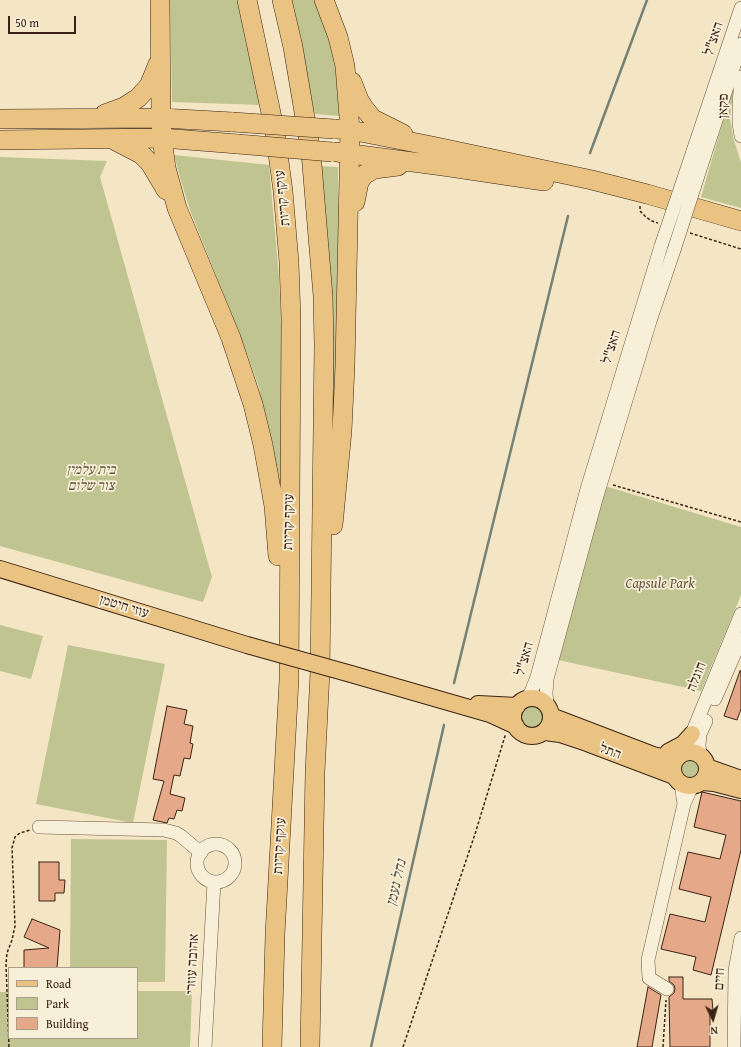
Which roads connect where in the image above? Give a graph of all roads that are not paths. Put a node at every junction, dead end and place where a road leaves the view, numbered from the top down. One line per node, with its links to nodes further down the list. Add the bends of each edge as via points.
1 (160, 0): 8 (highway)
2 (247, 0): 33 (highway, עוקף קריות, via 275,132 283,191 288,262 291,326)
3 (282, 0): 29 (highway, via 299,76 311,153 323,296)
4 (324, 0): 7 (highway)
5 (741, 8): 20 (street, האצ"ל)
6 (741, 44): 20 (street, האצ"ל)
7 (340, 45): 13 (highway, via 345,66); 18 (highway, via 359,100 373,119)
8 (161, 53): 10 (highway, via 149,86 138,98 124,107); 11 (highway)
9 (741, 77): 14 (street, פקאן)
10 (97, 117): 11 (highway); 12 (highway)
11 (161, 118): 13 (highway, bridge); 16 (highway)
12 (0, 119)
13 (342, 129): 18 (highway); 19 (highway)
14 (741, 136)
15 (102, 138): 16 (highway); 17 (highway); 22 (highway, via 116,141 141,154 150,163)
16 (162, 138): 19 (highway, bridge); 22 (highway, via 166,168)
17 (0, 140)
18 (432, 146): 23 (highway, via 592,180)
19 (340, 152): 21 (highway); 25 (highway)
20 (698, 155): 31 (street, האצ"ל, bridge, via 661,246 587,489 537,677 531,692); 32 (street, האצ"ל, bridge, via 674,250 601,481 547,679)
21 (443, 166): 24 (highway, via 585,189); 25 (highway, via 385,166 364,175 356,192)
22 (177, 208): 33 (highway, via 231,338 253,404 263,445 274,506)
23 (741, 221)
24 (741, 231)
25 (347, 247): 29 (highway, via 342,431)
26 (0, 568): 30 (main road, עוזי חיטמן, bridge, via 247,645)
27 (741, 614): 36 (street, חוגלה)
28 (741, 639): 38 (street, חוגלה, via 700,734 699,745)
29 (320, 672): 50 (highway, via 315,772)
30 (437, 698): 31 (main road, via 472,704); 34 (main road, via 490,714)
31 (522, 702): 32 (main road, via 538,699); 34 (main road, via 513,717)
32 (549, 710): 35 (main road, via 548,727); 37 (main road, התל)
33 (287, 719): 49 (highway, עוקף קריות, via 275,935)
34 (516, 727): 35 (main road, via 527,735)
35 (545, 732): 39 (main road, התל, via 560,734)
36 (692, 734): 37 (main road, via 674,750); 39 (street, חוגלה)
37 (653, 755): 39 (main road, התל)
38 (704, 761): 39 (main road, via 706,775); 39 (main road, via 689,752); 40 (main road)
39 (685, 774): 41 (main road, התל); 46 (street, חוגלה, via 684,804 648,960 649,978)
40 (741, 779)
41 (741, 790)
42 (39, 827): 43 (street, via 164,830 181,836)
43 (200, 853): 44 (street, via 199,871); 44 (street, via 205,848 217,844 223,845 233,853 236,865 231,876 226,880)
44 (214, 882): 48 (street, אהובה עוזרי)
45 (741, 938): 47 (street, חיים, via 735,971)
46 (667, 989)
47 (736, 1042)
48 (205, 1047)
49 (272, 1047)
50 (310, 1047)

